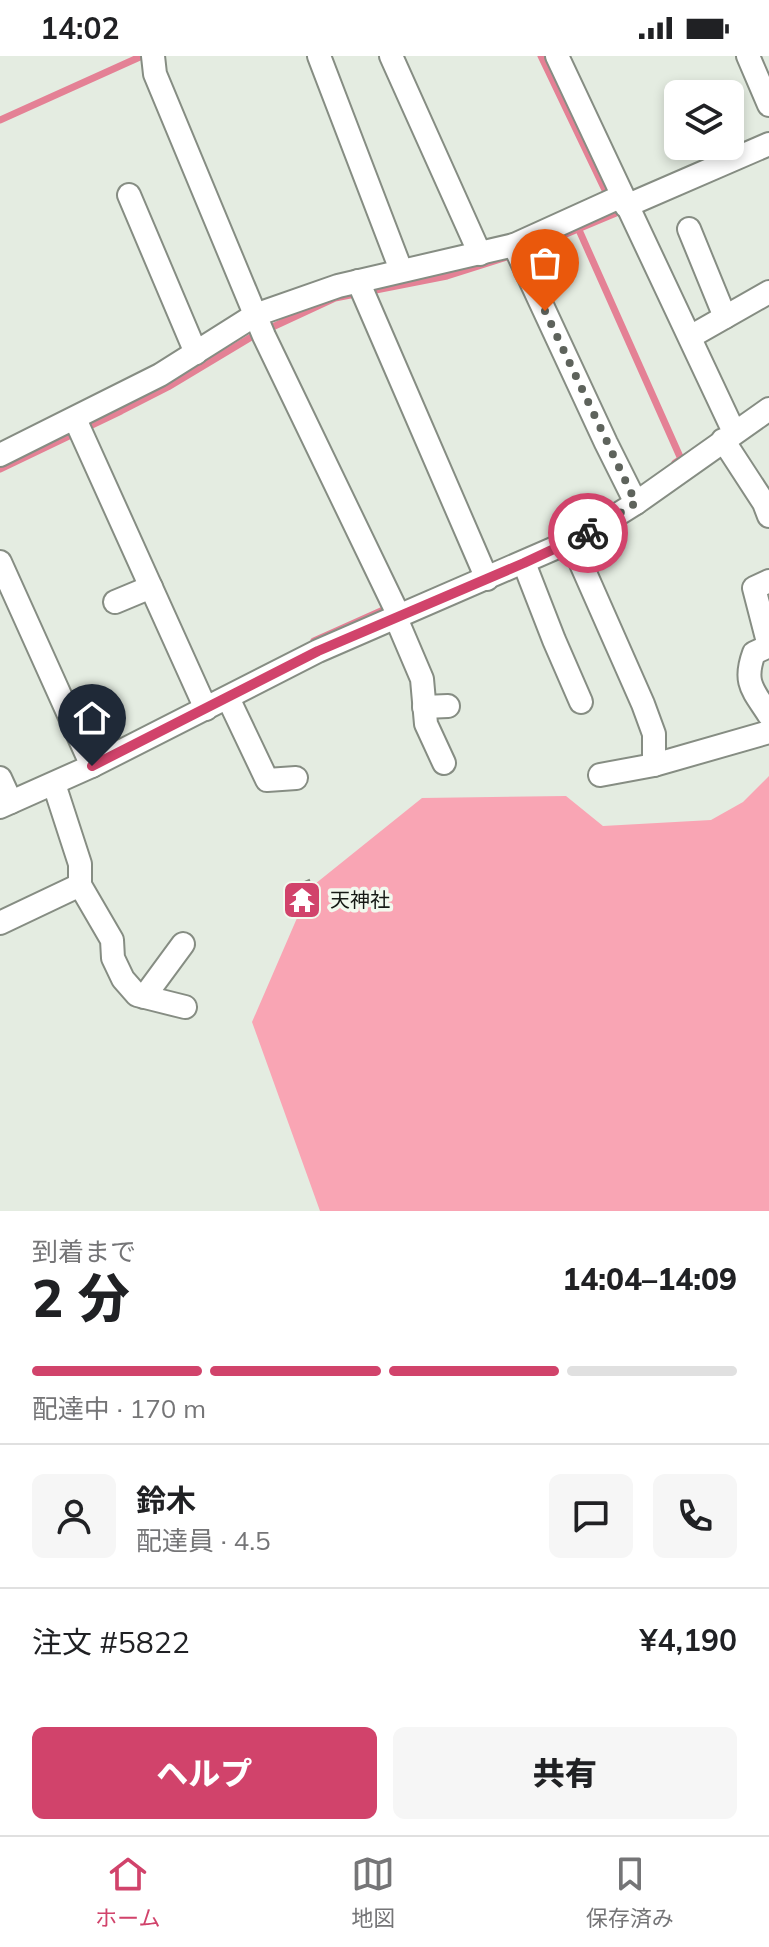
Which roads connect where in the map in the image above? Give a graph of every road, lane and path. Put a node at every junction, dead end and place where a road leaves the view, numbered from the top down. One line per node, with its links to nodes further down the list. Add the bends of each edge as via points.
1 (319, 56): 13 (street)
2 (391, 56): 12 (street)
3 (557, 56): 9 (street)
4 (748, 56): 6 (street)
5 (153, 58): 17 (street, via 155,74)
6 (769, 105)
7 (767, 149): 9 (street)
8 (129, 195): 19 (street)
9 (617, 201): 11 (street); 18 (street)
10 (689, 229): 16 (street)
11 (517, 252): 12 (street); 24 (street)
12 (480, 254): 13 (street)
13 (401, 270): 14 (street)
14 (361, 288): 17 (street); 29 (street)
15 (769, 292): 16 (street)
16 (725, 317): 18 (street)
17 (260, 327): 19 (street); 33 (street)
18 (690, 337): 22 (street)
19 (196, 353): 21 (street)
20 (769, 409): 22 (street)
21 (79, 427): 23 (street); 31 (street)
22 (729, 436): 24 (street); 25 (street)
23 (0, 455)
24 (634, 498): 26 (street, via 612,519)
25 (769, 516)
26 (571, 541): 28 (street); 43 (street, via 643,704 654,734)
27 (0, 562): 41 (street)
28 (524, 563): 29 (street); 35 (street)
29 (484, 573): 33 (street)
30 (769, 581): 38 (street, via 754,588 769,646 754,653 748,669 749,685)
31 (151, 587): 32 (street); 34 (street)
32 (115, 602)
33 (396, 611): 34 (street); 37 (street, via 422,679)
34 (212, 702): 40 (street); 41 (street); 45 (street, via 267,780)
35 (581, 702)
36 (448, 706): 37 (street)
37 (424, 707): 42 (street)
38 (769, 715)
39 (769, 732): 43 (street)
40 (241, 749)
41 (89, 760): 46 (street)
42 (444, 763)
43 (654, 765): 44 (street)
44 (600, 775)
45 (296, 778)
46 (54, 784): 47 (street); 48 (street, via 80,864)
47 (4, 794)
48 (80, 885): 49 (street); 51 (street, via 112,940 123,979)
49 (0, 923)
50 (183, 944): 51 (street)
51 (144, 997): 52 (street)
52 (185, 1007)

